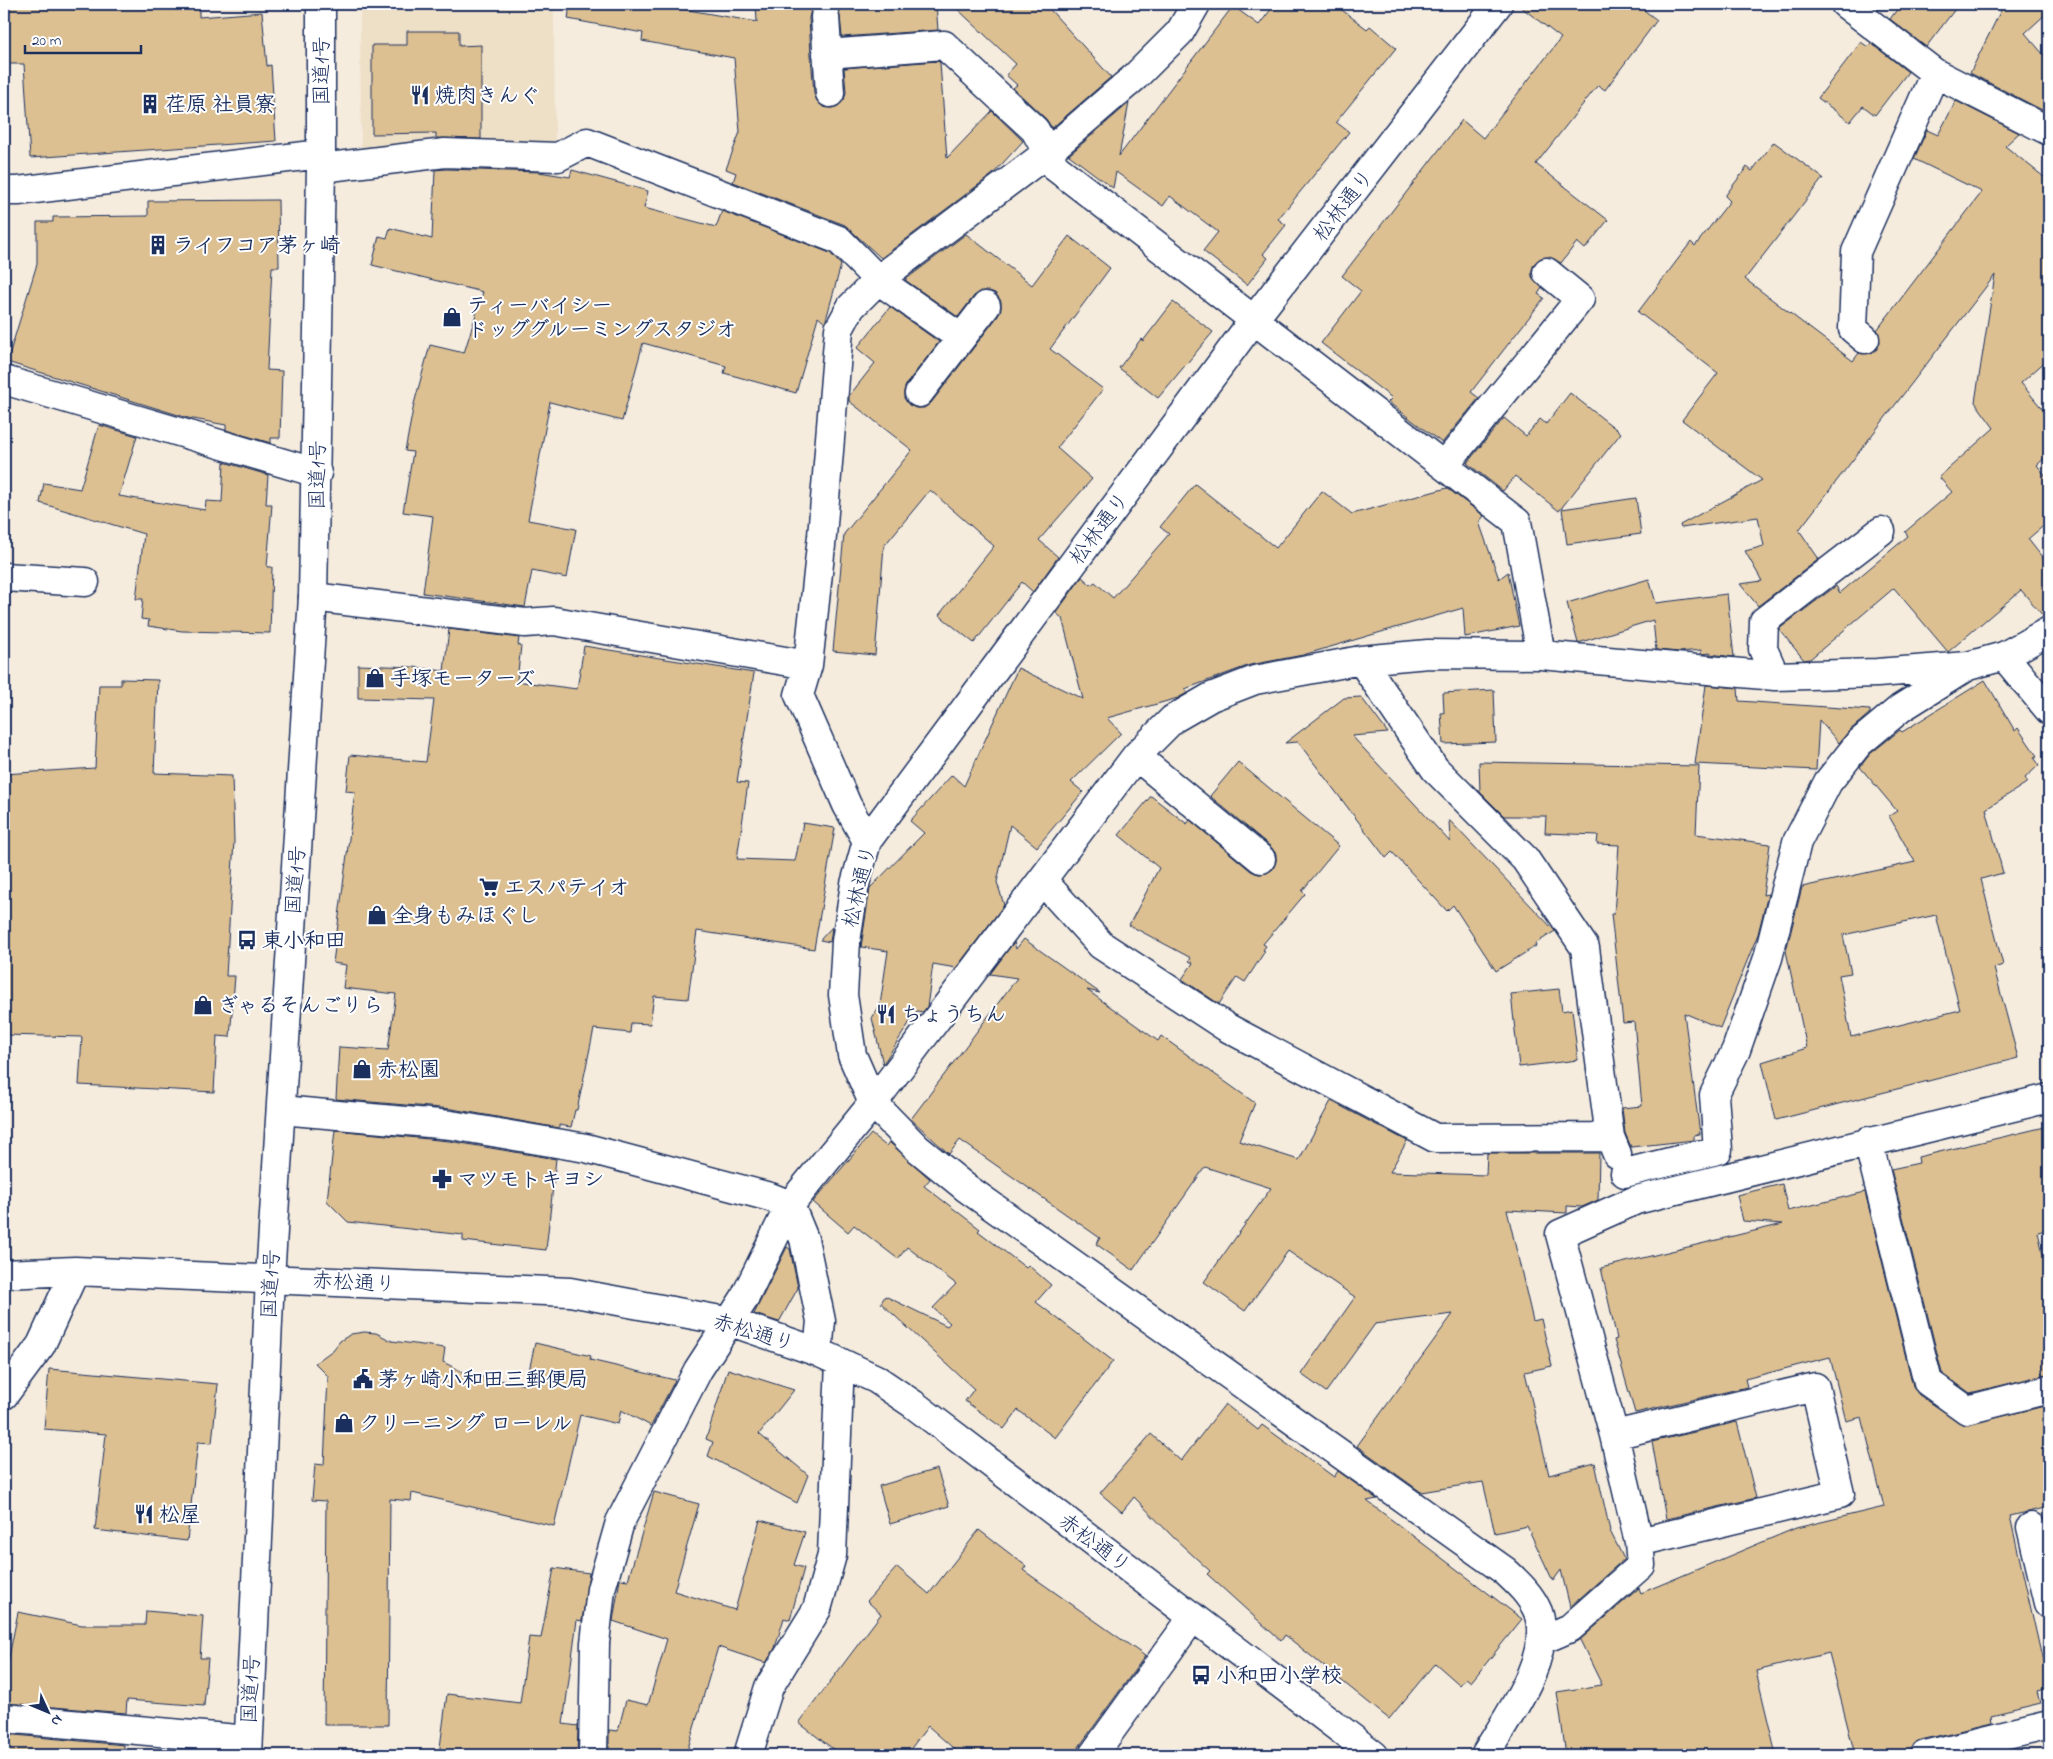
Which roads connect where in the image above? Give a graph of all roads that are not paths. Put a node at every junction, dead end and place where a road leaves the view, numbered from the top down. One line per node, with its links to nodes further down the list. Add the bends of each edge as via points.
1 (321, 4): 11 (main road, 国道1号)
2 (1196, 4): 10 (main road, via 1180,32 1136,76)
3 (1498, 4): 16 (main road, 松林通り)
4 (1846, 4): 7 (main road)
5 (825, 17): 6 (main road)
6 (828, 54): 8 (main road); 10 (main road, via 944,45 1035,130)
7 (1935, 73): 9 (main road); 18 (main road, via 1856,252 1853,329)
8 (830, 93)
9 (2049, 131)
10 (1047, 153): 14 (main road); 16 (main road, via 1055,167)
11 (321, 161): 12 (main road); 14 (main road, via 445,153 558,157 587,142 839,240); 22 (main road, 国道1号)
12 (4, 191)
13 (1547, 272): 21 (main road, via 1580,299)
14 (878, 280): 17 (main road); 31 (main road, via 851,306 839,328)
15 (986, 306): 17 (main road)
16 (1255, 318): 21 (main road); 36 (main road, 松林通り)
17 (961, 338): 20 (main road)
18 (1865, 339)
19 (4, 380): 22 (main road)
20 (919, 393)
21 (1444, 466): 28 (main road, via 1517,522)
22 (317, 474): 26 (main road, 国道1号)
23 (1881, 531): 33 (main road, via 1764,622 1763,648)
24 (4, 577): 25 (main road)
25 (85, 582)
26 (314, 597): 31 (main road, via 525,623 554,621); 41 (main road, 国道1号)
27 (2049, 631): 29 (main road)
28 (1541, 655): 30 (main road, via 1428,654); 33 (main road)
29 (2004, 656): 32 (main road); 34 (main road)
30 (1361, 660): 35 (main road, via 1255,680 1211,697 1173,720); 42 (main road, via 1435,769 1525,859 1586,948)
31 (808, 665): 36 (main road, via 799,695 847,805)
32 (1968, 666): 33 (main road); 44 (main road, via 1901,708 1859,743 1828,782 1797,842 1768,958 1736,1050 1714,1096 1718,1150)
33 (1775, 676)
34 (2049, 710)
35 (1136, 756): 37 (main road); 38 (main road)
36 (867, 841): 40 (main road, 松林通り, via 855,884 846,940 843,995 852,1055)
37 (1261, 859)
38 (1042, 880): 40 (main road); 42 (main road, via 1101,945 1226,1027 1435,1138)
39 (2049, 1098): 43 (main road)
40 (873, 1103): 46 (main road); 59 (main road, via 917,1148 965,1187 1505,1571 1526,1590 1538,1613)
41 (281, 1110): 46 (main road, via 451,1125 586,1148); 49 (main road, 国道1号)
42 (1610, 1137): 44 (main road)
43 (1868, 1141): 45 (main road); 52 (main road, via 1928,1382 1967,1410)
44 (1625, 1173): 45 (main road)
45 (1636, 1200): 54 (main road, via 1560,1234)
46 (790, 1205): 50 (main road); 51 (main road, via 804,1239)
47 (75, 1271): 48 (main road, 赤松通り); 49 (main road, 赤松通り); 53 (main road, via 41,1345)
48 (4, 1274)
49 (270, 1278): 50 (main road, 赤松通り, via 570,1292); 62 (main road, 国道1号)
50 (731, 1322): 51 (main road, 赤松通り); 63 (main road, via 698,1370 620,1522 601,1589 595,1643)
51 (829, 1357): 58 (main road, 赤松通り, via 876,1379 912,1404); 64 (main road, via 832,1556 817,1609 769,1687)
52 (2049, 1389)
53 (4, 1394)
54 (1614, 1435): 56 (main road); 56 (main road, via 1815,1387 1838,1484 1840,1494)
55 (2031, 1527): 57 (main road)
56 (1639, 1542): 59 (main road, via 1641,1565 1570,1628)
57 (2049, 1603)
58 (1193, 1617): 65 (main road); 66 (main road, 赤松通り)
59 (1542, 1640): 67 (main road, via 1530,1676)
60 (4, 1718): 62 (main road)
61 (2049, 1725): 68 (main road)
62 (248, 1747)
63 (593, 1755)
64 (748, 1755)
65 (1093, 1755)
66 (1374, 1755)
67 (1485, 1755)
68 (1925, 1755)

